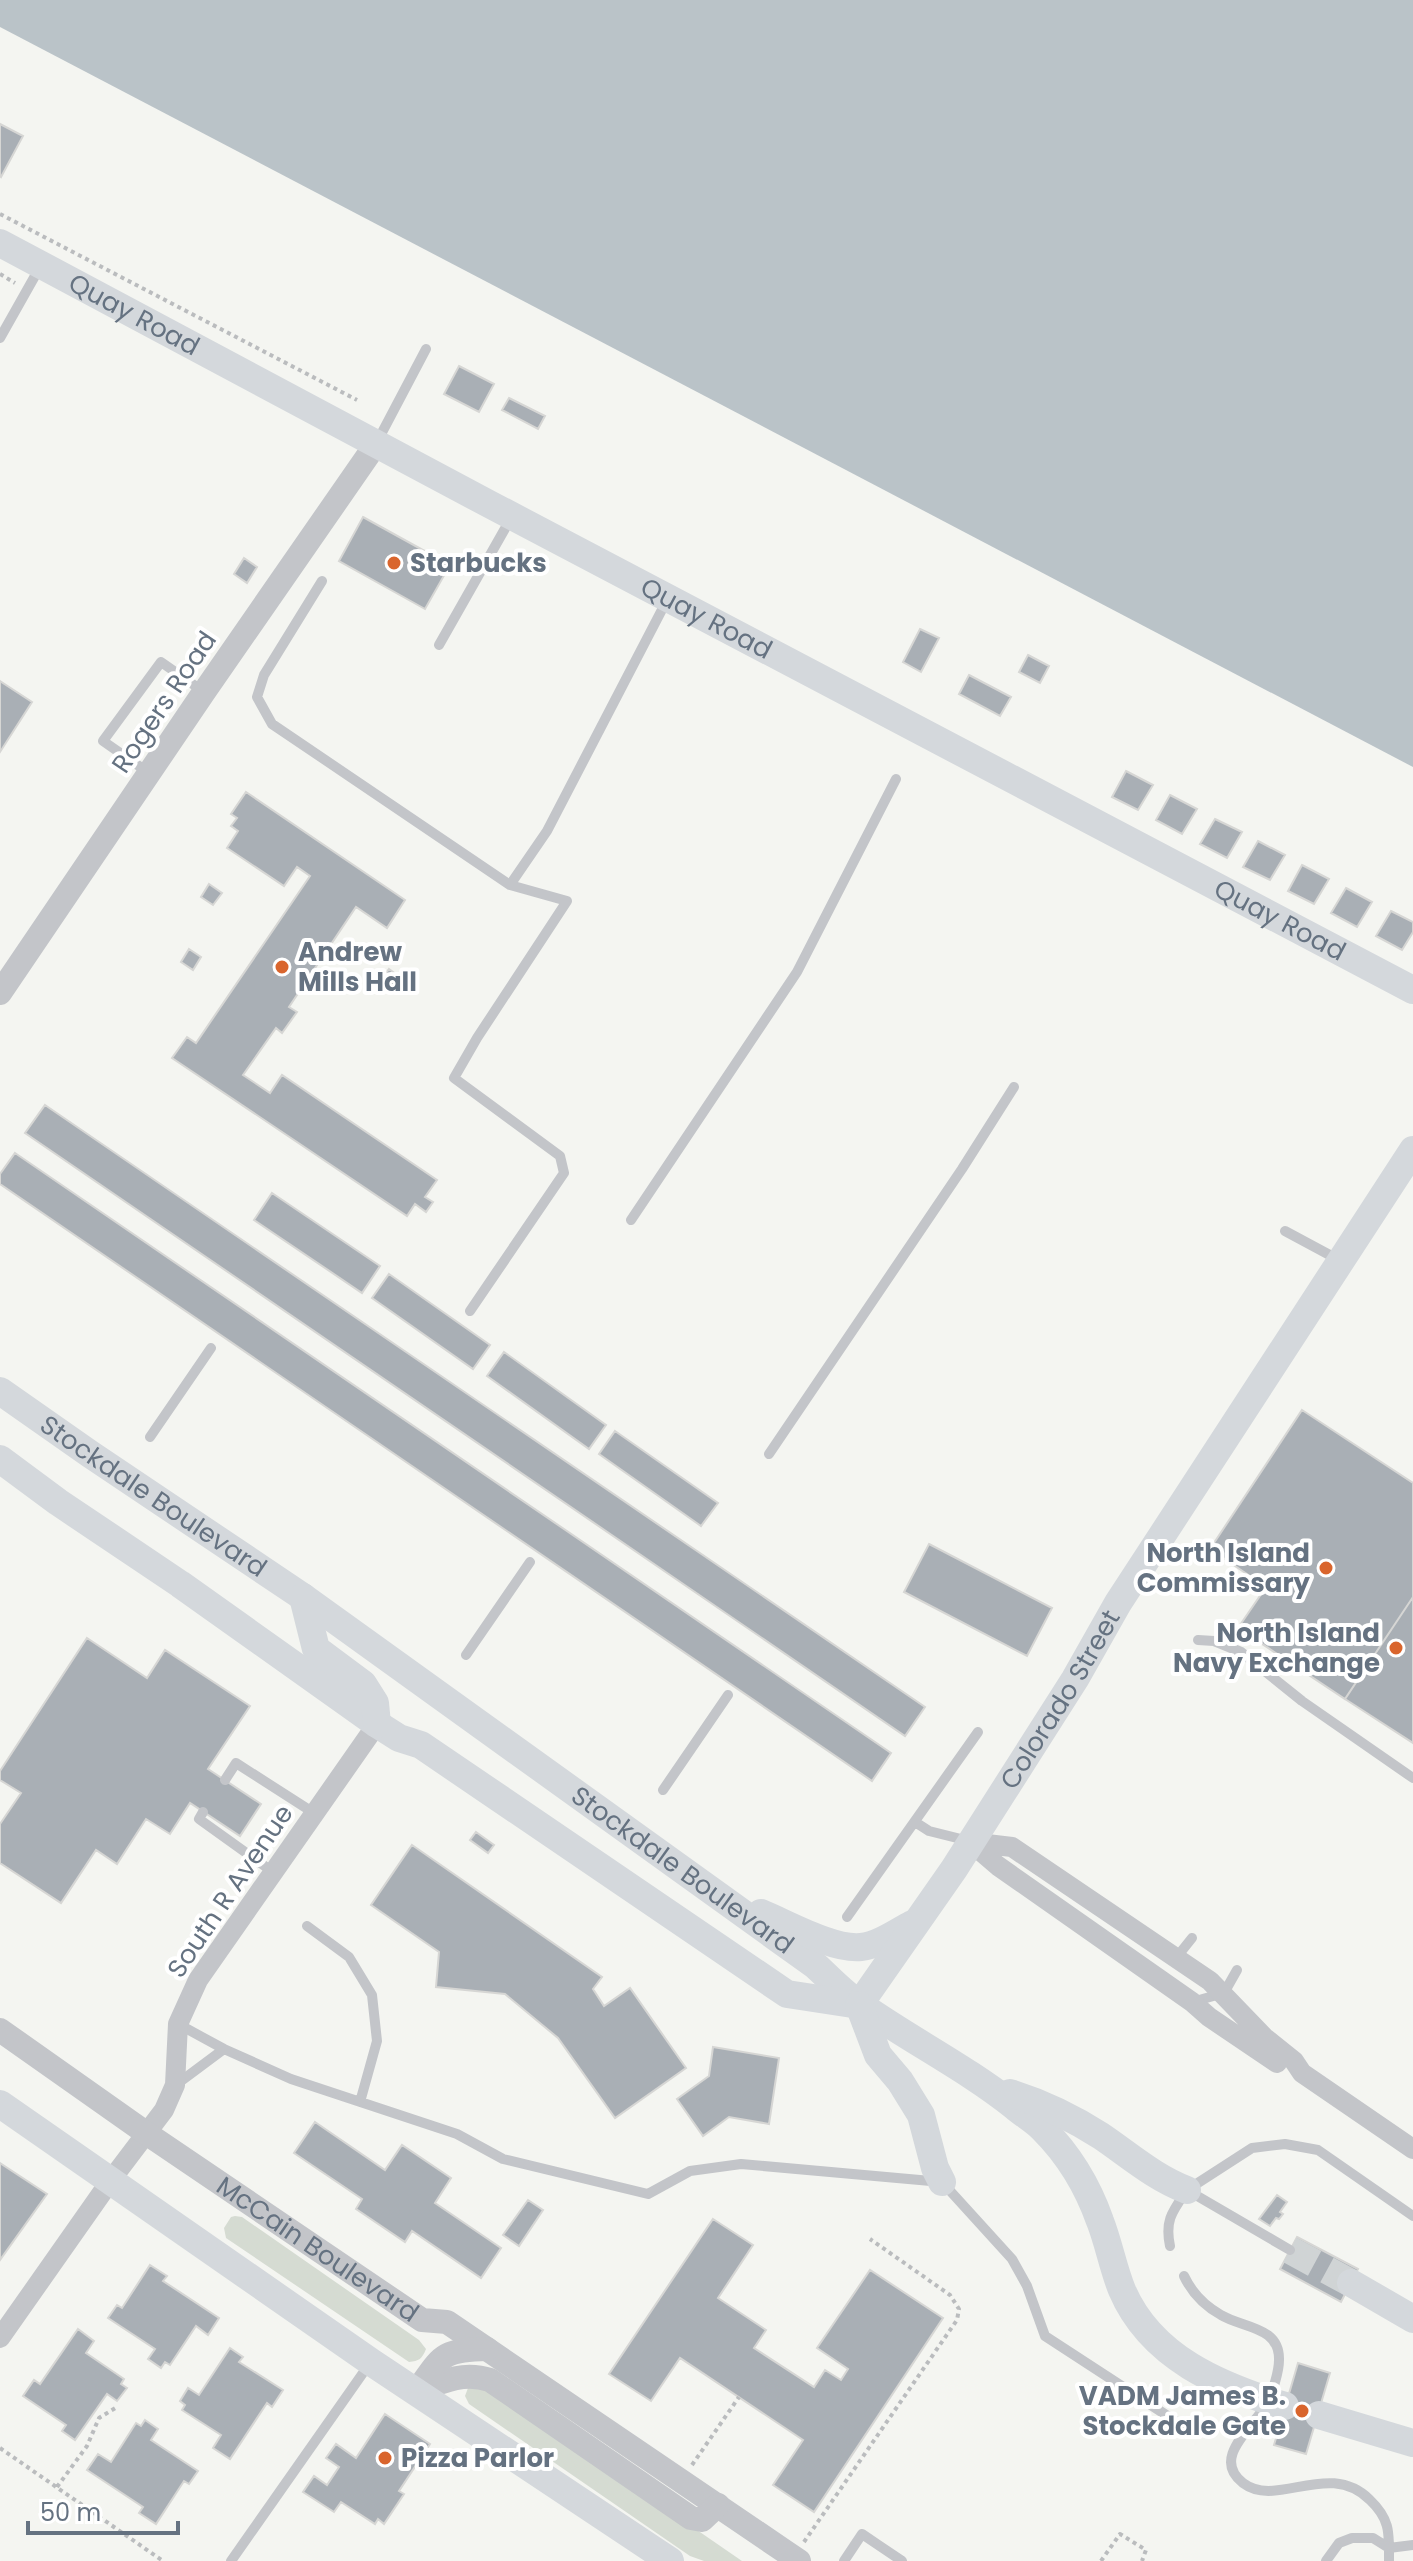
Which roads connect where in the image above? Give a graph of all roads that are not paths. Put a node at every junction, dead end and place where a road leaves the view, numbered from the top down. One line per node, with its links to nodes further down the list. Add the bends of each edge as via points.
1 (0, 243): 2 (main road, Quay Road)
2 (41, 265): 3 (lane); 5 (main road, Quay Road)
3 (0, 338)
4 (426, 349): 5 (lane)
5 (376, 444): 6 (main road, Quay Road); 10 (street, Rogers Road)
6 (512, 516): 8 (main road, Quay Road); 9 (lane)
7 (322, 581): 13 (lane, via 264,675 257,697 272,724)
8 (669, 597): 13 (lane, via 547,831); 14 (main road, Quay Road)
9 (439, 645)
10 (204, 692): 11 (street, Rogers Road); 11 (lane, via 161,662 103,741)
11 (150, 773): 15 (street, Rogers Road)
12 (896, 779): 19 (lane, via 797,972)
13 (510, 885): 23 (lane, via 567,901 454,1078 560,1156 564,1173)
14 (1413, 990)
15 (0, 993)
16 (1014, 1087): 27 (lane)
17 (1413, 1150): 21 (main road, Colorado Street)
18 (1413, 1188): 21 (main road)
19 (631, 1220)
20 (1285, 1231): 22 (lane)
21 (1356, 1236): 22 (main road, Colorado Street)
22 (1339, 1260): 42 (main road, Colorado Street)
23 (470, 1311)
24 (211, 1348): 26 (lane)
25 (0, 1391): 30 (main road, Stockdale Boulevard)
26 (150, 1437)
27 (769, 1454)
28 (0, 1459): 34 (main road)
29 (530, 1562): 32 (lane)
30 (303, 1597): 34 (main road, via 316,1649 363,1684 375,1703); 44 (main road, Stockdale Boulevard)
31 (1198, 1640): 36 (lane, via 1241,1652)
32 (466, 1655)
33 (728, 1695): 38 (lane)
34 (377, 1724): 40 (street, South R Avenue); 53 (main road, via 421,1745 787,1994)
35 (978, 1732): 41 (lane)
36 (1413, 1778)
37 (225, 1780): 40 (lane, via 236,1763)
38 (663, 1790)
39 (203, 1812): 43 (lane, via 199,1819)
40 (314, 1813): 43 (street, South R Avenue)
41 (915, 1822): 42 (lane); 45 (lane)
42 (970, 1842): 46 (main road, Colorado Street); 49 (street, via 1012,1847); 52 (street)
43 (273, 1872): 54 (street, South R Avenue, via 198,1980)
44 (720, 1896): 46 (main road, via 829,1941 860,1947); 53 (main road, Stockdale Boulevard, via 816,1966)
45 (847, 1917)
46 (916, 1922): 53 (main road, Colorado Street)
47 (307, 1926): 60 (lane, via 349,1957 372,1995 377,2041)
48 (1192, 1938): 49 (lane)
49 (1176, 1958): 51 (street)
50 (1237, 1970): 51 (lane)
51 (1224, 1993): 52 (lane); 57 (street)
52 (1192, 2002): 57 (street, via 1286,2069)
53 (859, 2005): 59 (main road, Stockdale Boulevard); 65 (main road, via 878,2055 921,2115)
54 (178, 2024): 56 (lane); 58 (street, South R Avenue)
55 (0, 2030): 62 (street, McCain Boulevard)
56 (224, 2049): 58 (lane); 60 (lane)
57 (1302, 2073): 63 (street)
58 (175, 2085): 62 (street, South R Avenue)
59 (991, 2088): 66 (main road, via 1039,2101); 77 (main road, Stockdale Boulevard, via 1040,2126 1070,2161 1099,2218 1127,2300 1152,2334 1190,2368)
60 (360, 2102): 65 (lane, via 457,2134 503,2159 648,2194 690,2171 741,2164)
61 (0, 2104): 64 (main road)
62 (146, 2133): 64 (street, South R Avenue); 74 (street, McCain Boulevard, via 422,2320 447,2322)
63 (1413, 2149)
64 (111, 2180): 73 (street, South R Avenue); 75 (main road)
65 (942, 2182): 79 (lane, via 1012,2259 1045,2336)
66 (1187, 2190): 67 (lane, via 1252,2148 1285,2144 1318,2150); 68 (lane, via 1171,2213 1166,2231); 69 (lane)
67 (1413, 2216)
68 (1170, 2246)
69 (1290, 2250)
70 (1184, 2276): 77 (lane, via 1191,2291 1221,2316 1267,2333 1275,2343)
71 (1351, 2283): 72 (main road)
72 (1413, 2319)
73 (0, 2338)
74 (487, 2349): 76 (street, via 448,2353); 81 (street, McCain Boulevard)
75 (371, 2362): 76 (main road); 85 (lane)
76 (416, 2392): 81 (street, via 453,2377 490,2380 691,2518 702,2520); 86 (main road)
77 (1277, 2404): 83 (lane, via 1232,2450 1237,2478 1256,2490 1327,2482 1359,2489 1388,2523)
78 (1319, 2415): 80 (main road)
79 (1180, 2424)
80 (1413, 2443)
81 (718, 2505): 84 (street, McCain Boulevard)
82 (1413, 2545): 83 (lane)
83 (1389, 2548): 89 (lane, via 1373,2538 1352,2538 1339,2543); 90 (lane)
84 (801, 2552)
85 (231, 2561)
86 (670, 2561)
87 (844, 2561): 88 (lane, via 862,2534)
88 (902, 2561)
89 (1326, 2561)
90 (1389, 2561)

